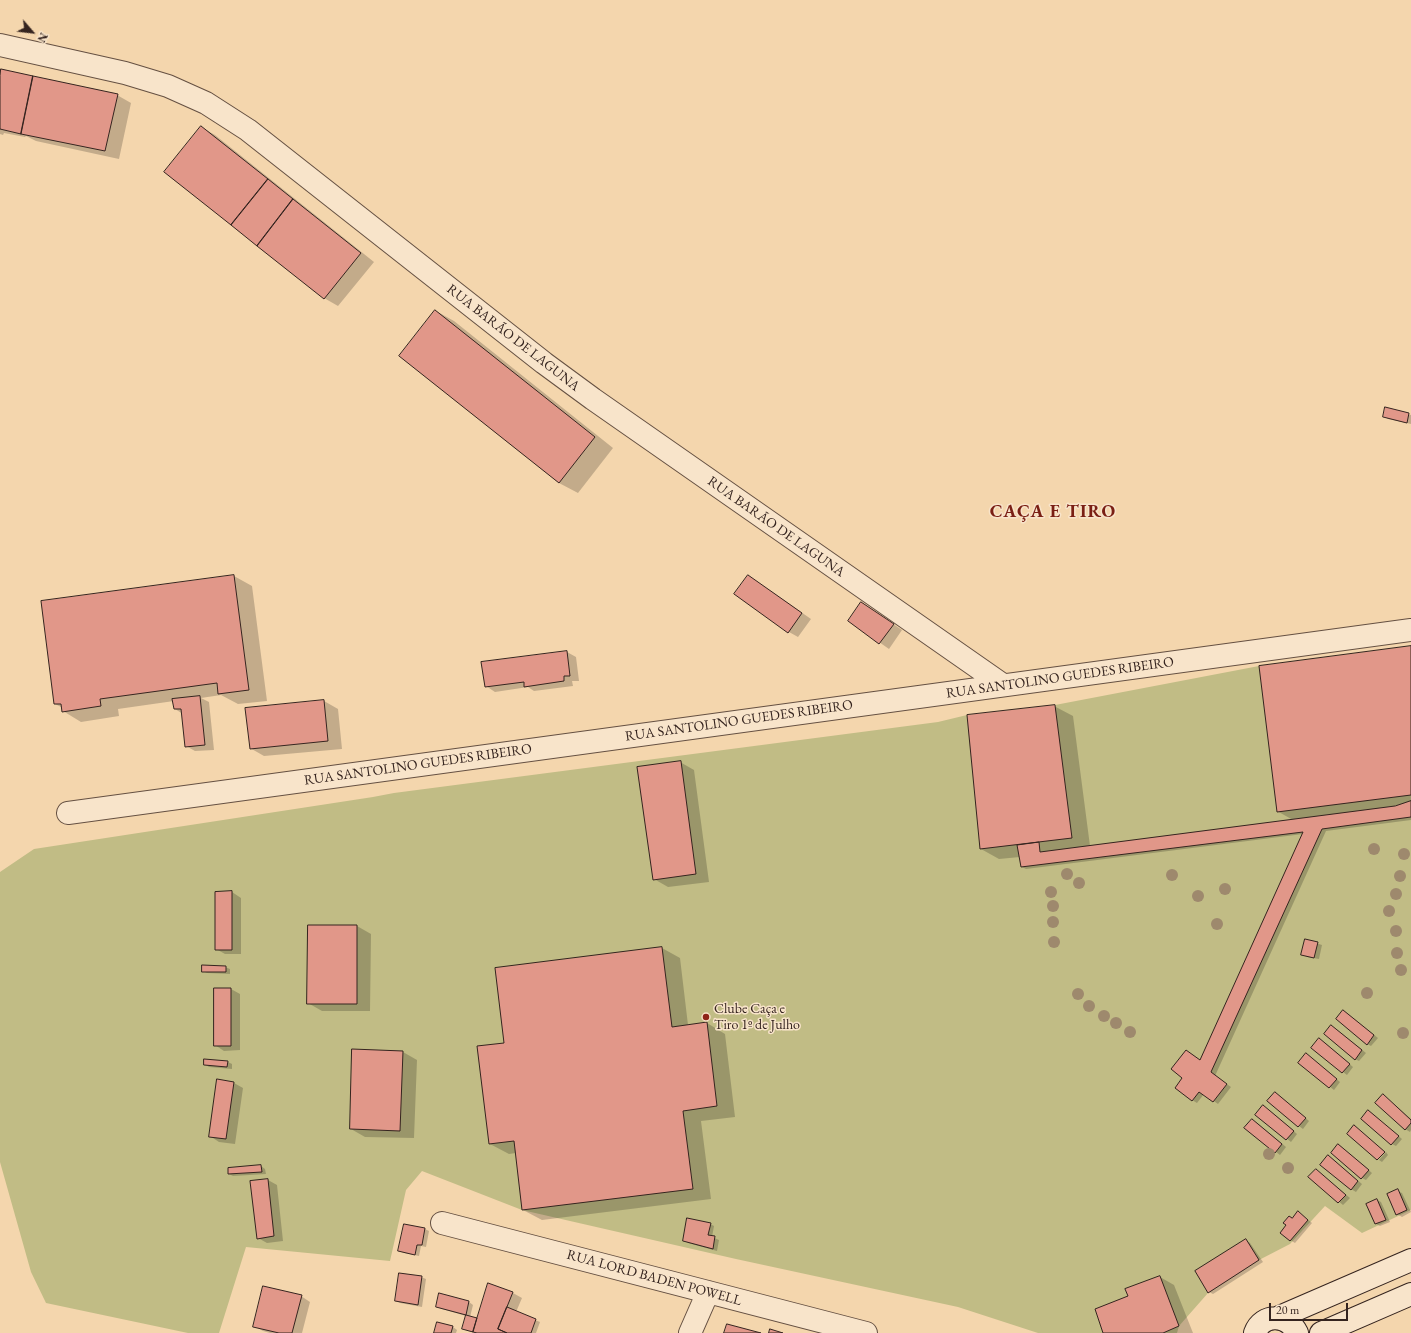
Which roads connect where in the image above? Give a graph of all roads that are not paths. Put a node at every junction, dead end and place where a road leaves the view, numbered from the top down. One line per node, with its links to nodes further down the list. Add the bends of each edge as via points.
1 (0, 45): 3 (street, RUA BARÃO DE LAGUNA, via 125,73 168,86 206,103 248,130 593,400)
2 (1411, 630): 3 (street, RUA SANTOLINO GUEDES RIBEIRO)
3 (1003, 685): 4 (street, RUA SANTOLINO GUEDES RIBEIRO)
4 (68, 813)
5 (442, 1223): 7 (street, RUA LORD BADEN POWELL)
6 (1411, 1260): 9 (street)
7 (708, 1292): 11 (street); 12 (street, RUA LORD BADEN POWELL)
8 (1411, 1294): 14 (street)
9 (1277, 1318): 10 (street, via 1265,1320); 13 (street, via 1290,1323)
10 (1254, 1332)
11 (690, 1333)
12 (866, 1333)
13 (1296, 1333)
14 (1321, 1333)

